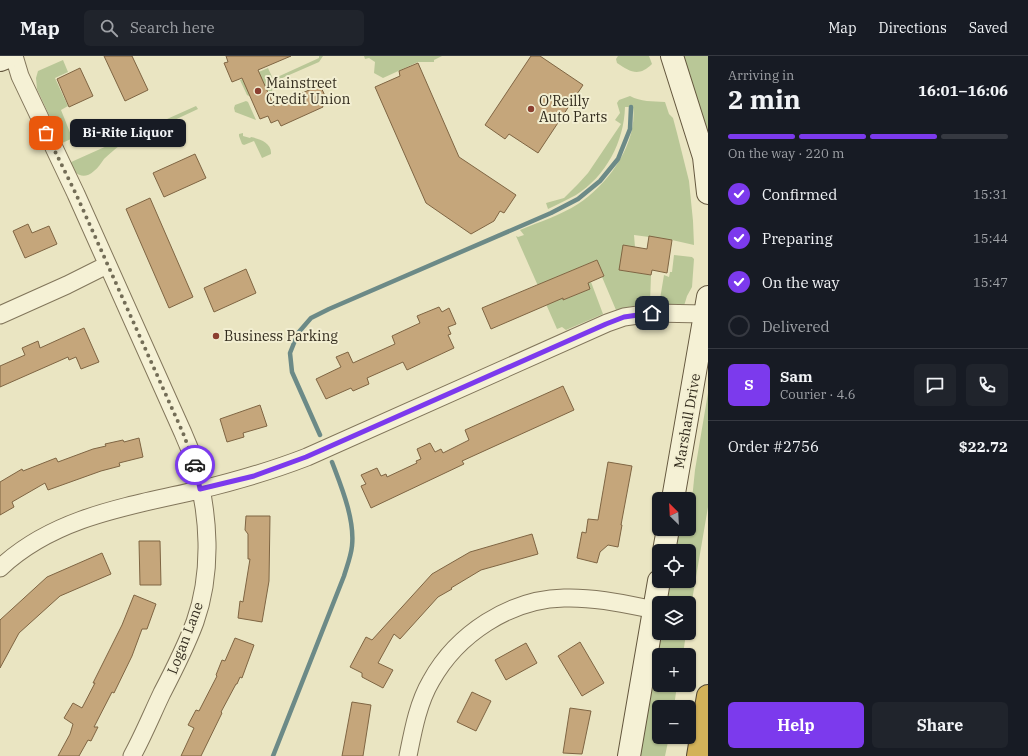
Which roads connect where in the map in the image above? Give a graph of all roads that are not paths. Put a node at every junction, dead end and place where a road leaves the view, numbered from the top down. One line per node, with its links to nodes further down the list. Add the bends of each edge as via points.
1 (10, 56): 4 (street)
2 (14, 56): 6 (street, Logan Lane, via 20,76)
3 (672, 56): 5 (street, via 704,157)
4 (0, 60)
5 (708, 193)
6 (107, 265): 8 (street); 9 (street, Logan Lane, via 183,433 195,463)
7 (706, 305): 9 (street, via 624,317 306,457 254,476); 10 (street, Marshall Drive)
8 (0, 315)
9 (200, 489): 11 (street, via 90,516 51,533 18,553); 15 (street, Logan Lane, via 206,516 207,543 205,579 200,605 182,652)
10 (674, 492)
11 (0, 568)
12 (652, 609): 16 (street, via 595,599 564,598 535,602 486,622 447,657 430,681 415,723)
13 (652, 627): 17 (street)
14 (708, 696): 18 (highway)
15 (132, 756)
16 (408, 756)
17 (629, 756)
18 (698, 756)

